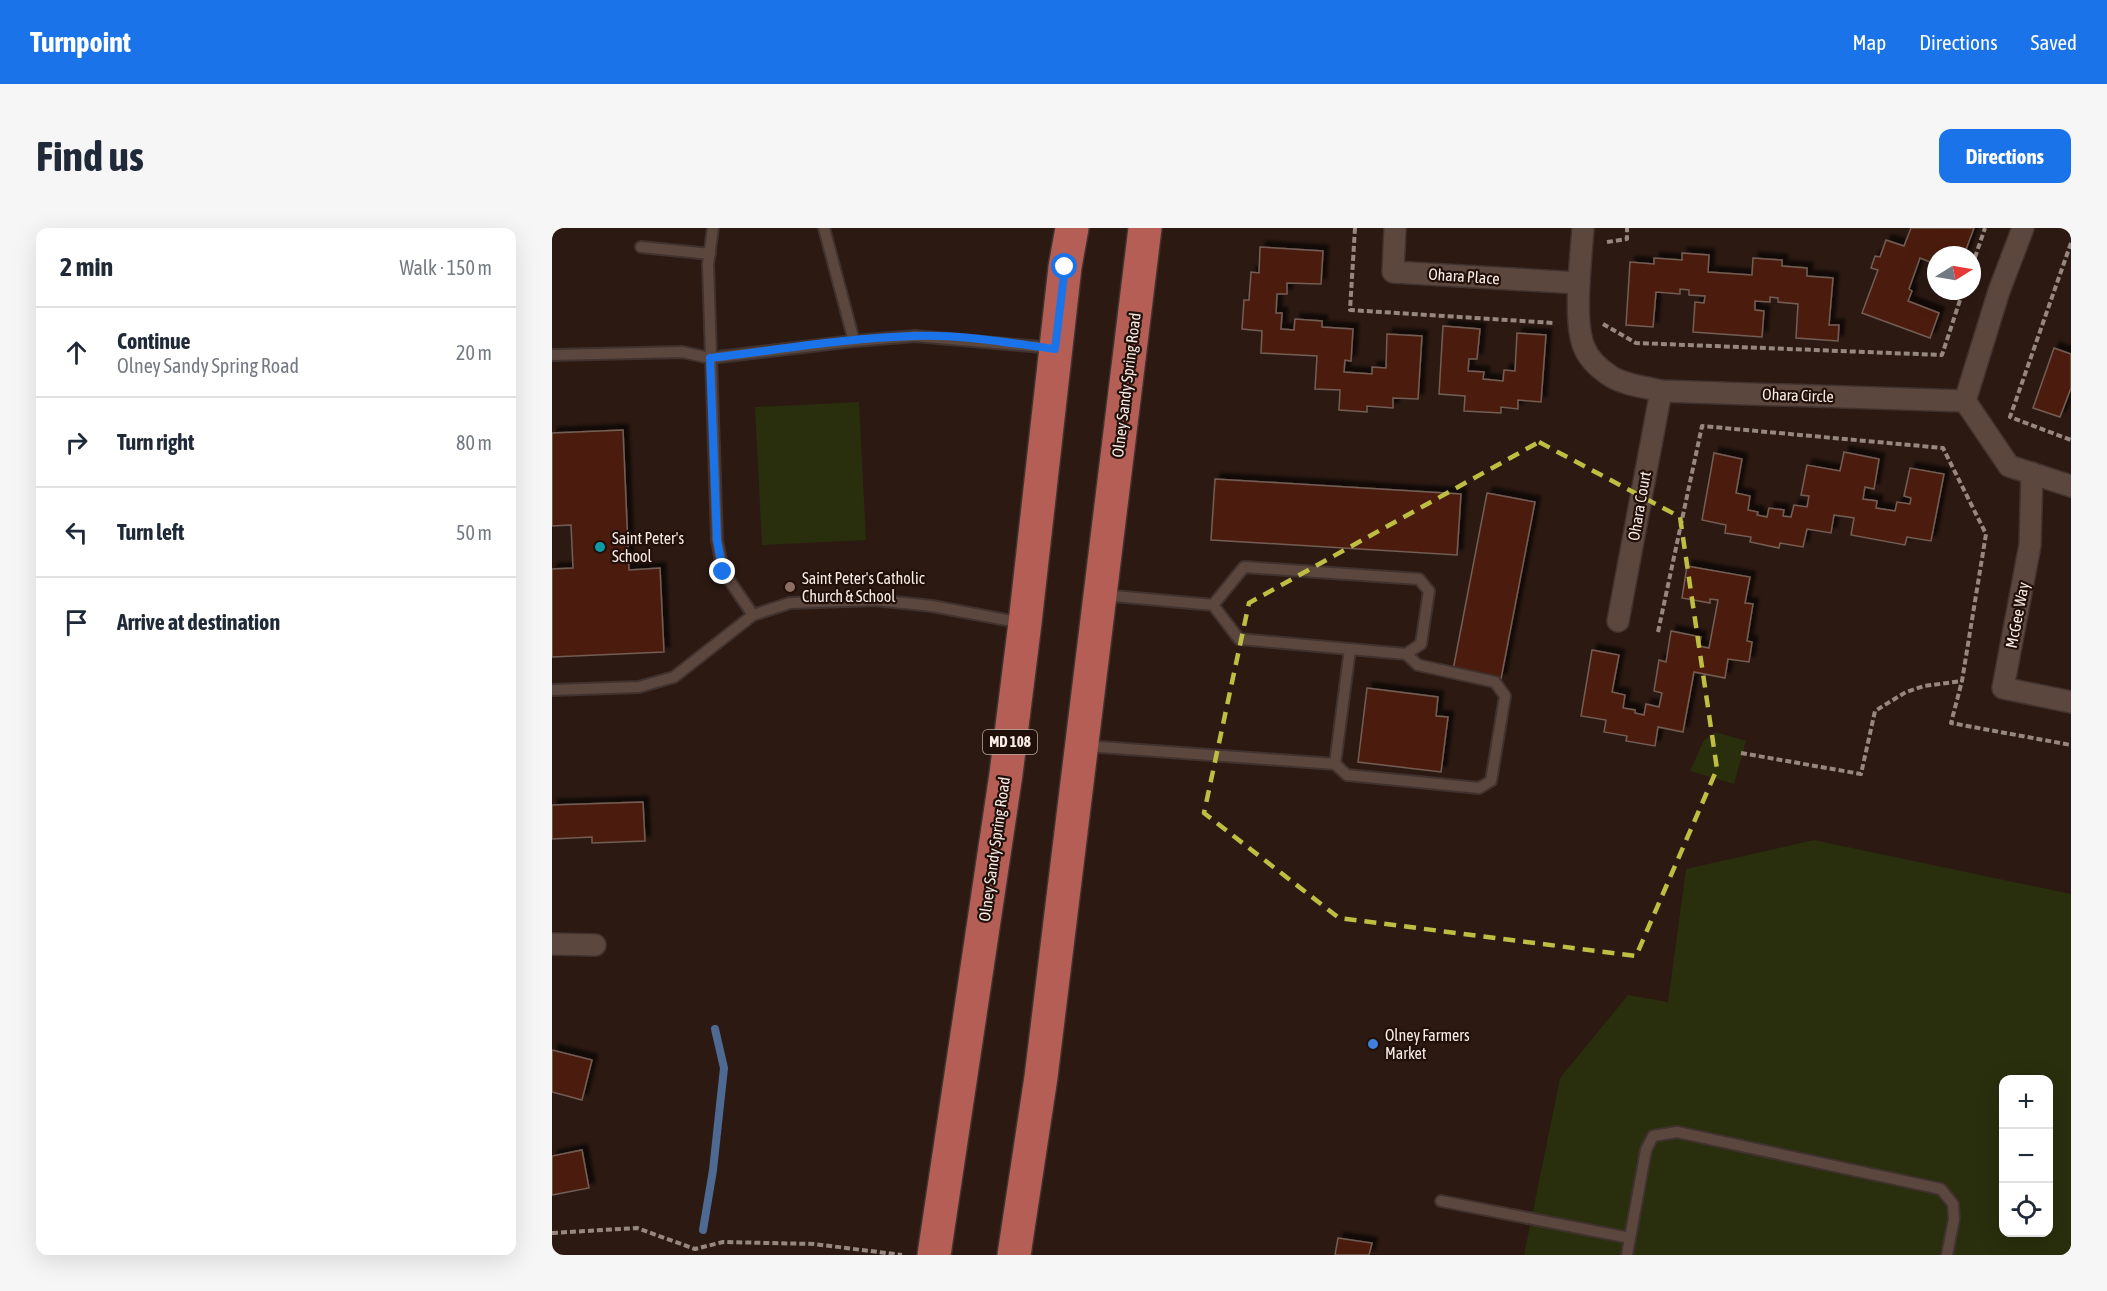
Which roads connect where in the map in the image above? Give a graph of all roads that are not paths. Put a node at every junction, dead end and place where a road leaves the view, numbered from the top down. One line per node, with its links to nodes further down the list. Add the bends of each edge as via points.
1 (713, 228): 9 (lane)
2 (824, 228): 11 (lane)
3 (1072, 228): 12 (main road, Olney Sandy Spring Road / MD 108)
4 (1145, 228): 19 (main road, Olney Sandy Spring Road)
5 (1395, 228): 10 (street, Ohara Place, via 1393,272)
6 (1582, 228): 10 (street, Ohara Circle)
7 (2023, 228): 16 (street)
8 (641, 247): 9 (lane)
9 (710, 254): 14 (lane)
10 (1579, 283): 15 (street, Ohara Circle, via 1584,347 1595,365 1614,378)
11 (854, 341): 12 (lane, via 949,337); 14 (lane)
12 (1055, 349): 23 (main road, Olney Sandy Spring Road / MD 108)
13 (552, 355): 14 (lane, via 681,352)
14 (710, 358): 21 (lane, via 717,540 723,572)
15 (1661, 391): 16 (street, Ohara Circle); 22 (street, Ohara Court)
16 (1965, 401): 17 (street, via 2009,465)
17 (2032, 473): 18 (street); 27 (street, McGee Way, via 2030,546 2003,688)
18 (2071, 486)
19 (1100, 595): 20 (lane); 28 (main road, Olney Sandy Spring Road)
20 (1213, 605): 24 (lane, via 1239,639); 25 (lane, via 1244,567 1419,579 1429,591 1421,644)
21 (753, 615): 23 (lane, via 790,603 875,600); 26 (lane, via 674,677 639,687)
22 (1618, 621)
23 (1025, 623): 34 (main road, Olney Sandy Spring Road / MD 108)
24 (1350, 649): 25 (lane); 29 (lane)
25 (1406, 654): 29 (lane, via 1418,665 1496,682 1505,696 1491,781 1479,788 1347,775)
26 (552, 690)
27 (2071, 702)
28 (1082, 745): 29 (lane); 35 (main road, Olney Sandy Spring Road, via 1041,1077)
29 (1335, 764)
30 (552, 944): 31 (street)
31 (595, 945)
32 (1441, 1201): 33 (lane)
33 (1630, 1238): 36 (lane); 37 (lane, via 1646,1150 1653,1136 1677,1132 1941,1189 1953,1204)
34 (934, 1255)
35 (1014, 1255)
36 (1627, 1255)
37 (1947, 1255)

